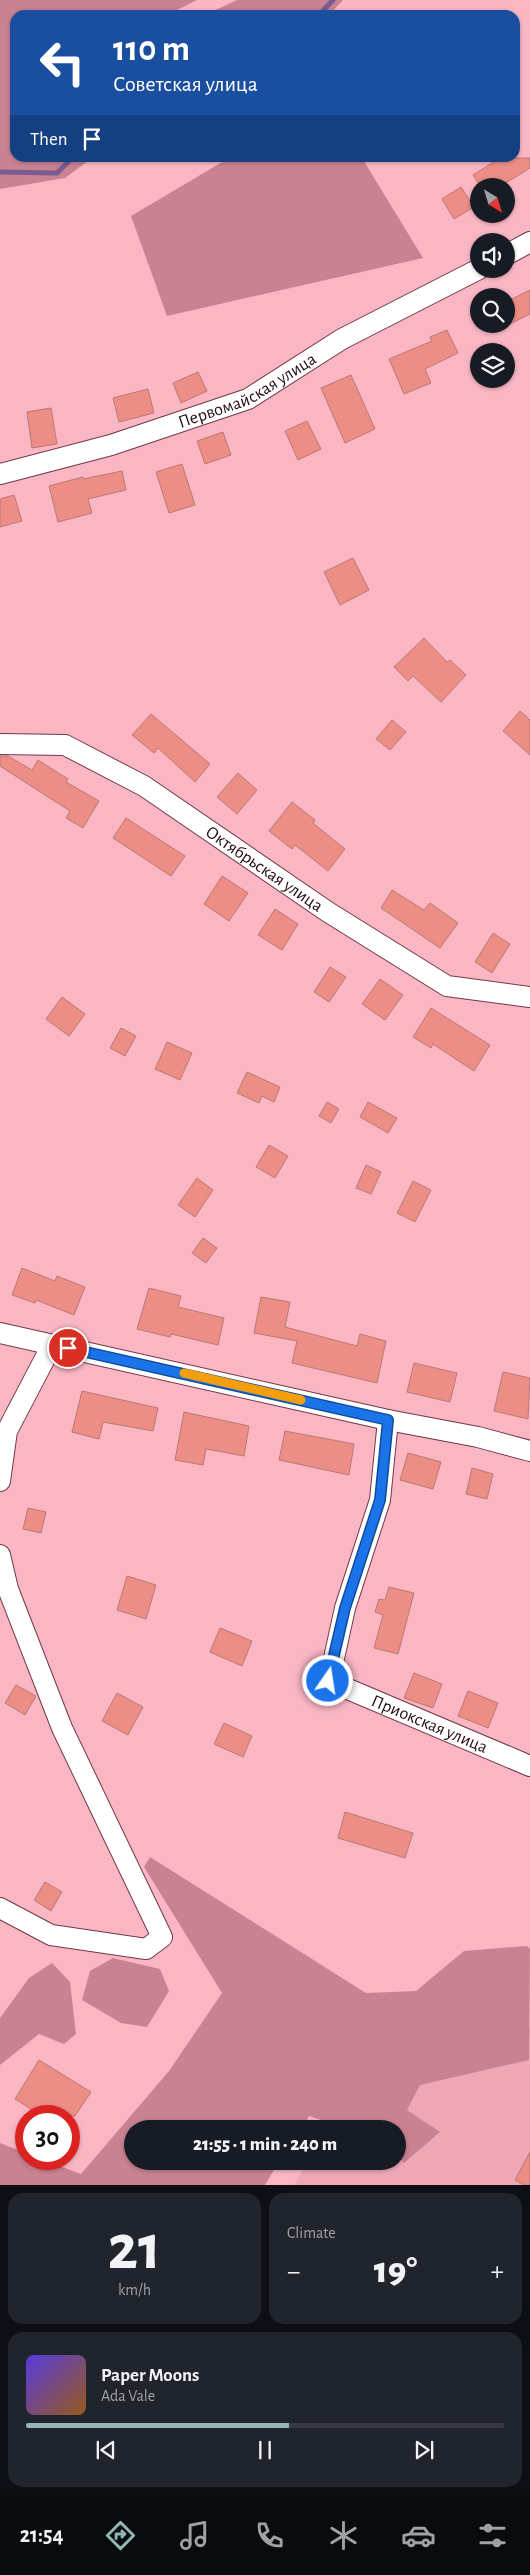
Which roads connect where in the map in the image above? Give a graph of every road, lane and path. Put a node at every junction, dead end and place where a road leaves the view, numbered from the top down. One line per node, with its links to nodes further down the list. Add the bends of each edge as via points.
1 (530, 242): 2 (street)
2 (515, 250)
3 (470, 274): 4 (street, Первомайская улица, via 342,338 248,399 111,445)
4 (0, 474)
5 (0, 744): 6 (street, Октябрьская улица, via 64,745 144,786 328,912 448,986)
6 (530, 998)
7 (0, 1333): 8 (street)
8 (52, 1346): 9 (street); 11 (street, via 7,1431)
9 (388, 1420): 10 (street, via 478,1437); 13 (street, Приокская улица, via 380,1500 345,1608 328,1681)
10 (530, 1451)
11 (0, 1481)
12 (0, 1555): 14 (street, via 8,1589 62,1728 162,1937 146,1950 51,1935)
13 (530, 1766)
14 (0, 1908)

